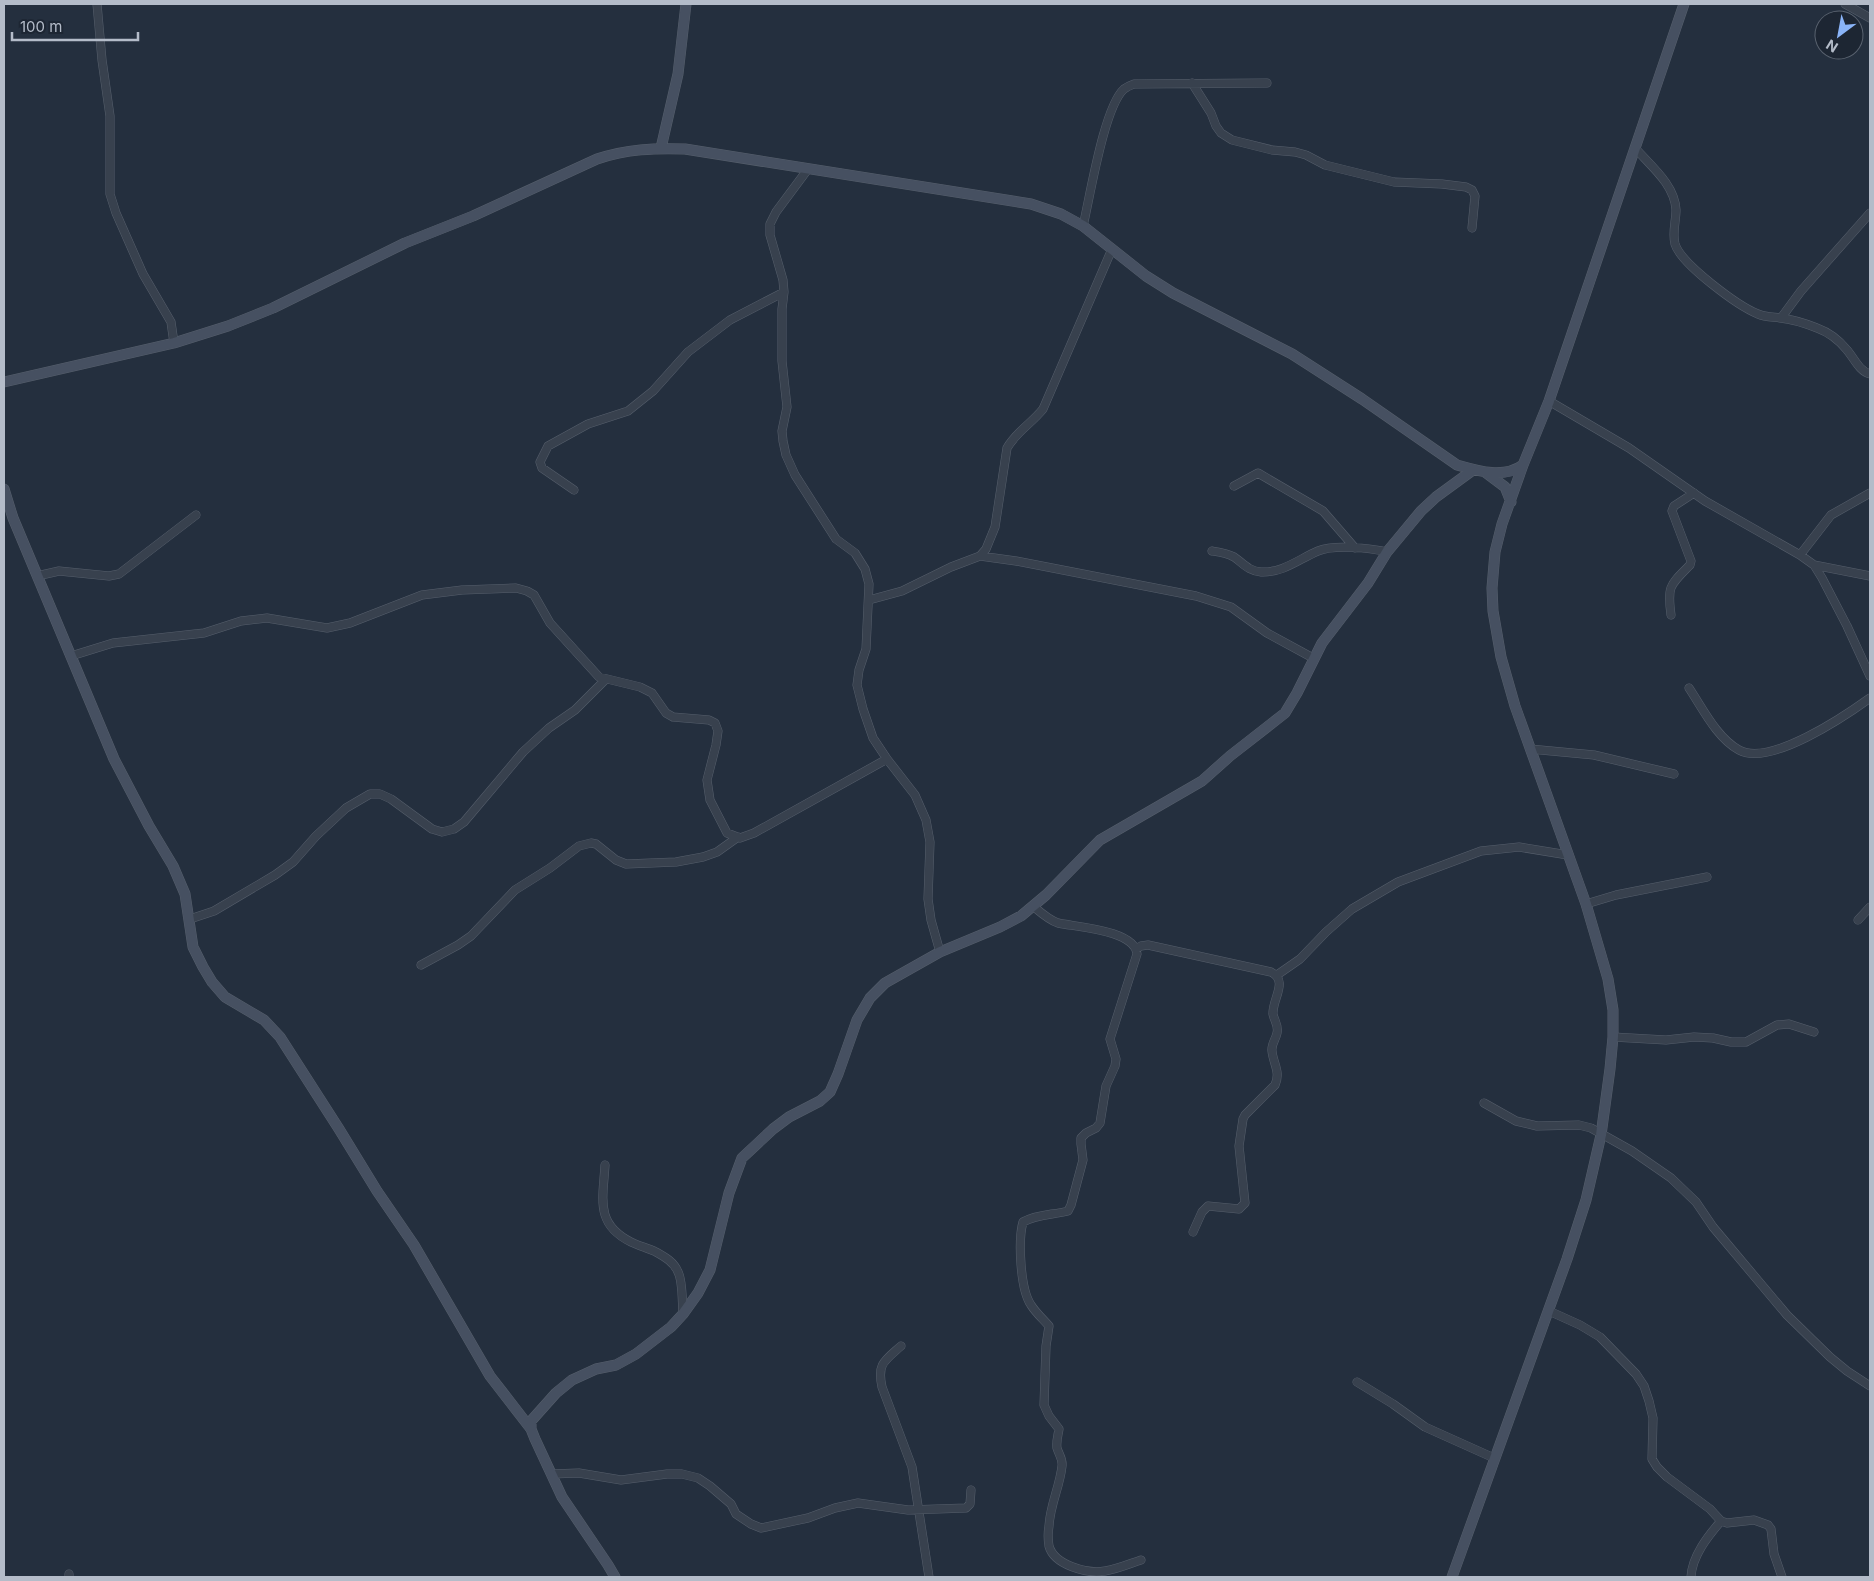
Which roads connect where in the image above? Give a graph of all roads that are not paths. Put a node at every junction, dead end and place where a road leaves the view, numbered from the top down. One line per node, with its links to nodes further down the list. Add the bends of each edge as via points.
1 (97, 4): 17 (street, via 110,116 110,194 143,274 171,322)
2 (686, 4): 8 (main road, via 678,74)
3 (1684, 4): 9 (main road)
4 (1845, 4): 5 (street)
5 (1870, 18)
6 (1267, 83): 7 (street)
7 (1192, 84): 12 (street, via 1134,84 1124,89 1116,99); 13 (street, via 1221,133 1232,140 1295,152 1325,164 1394,182 1466,186 1475,196)
8 (661, 148): 10 (main road); 17 (main road, via 618,152 597,159 473,216 405,243 273,308)
9 (1635, 148): 16 (street, via 1668,185 1674,197 1674,244 1681,256 1732,300 1758,315); 20 (main road)
10 (808, 169): 12 (main road, via 1031,204); 15 (street, via 770,224)
11 (1870, 213): 16 (street)
12 (1083, 226): 14 (main road)
13 (1472, 228)
14 (1112, 249): 22 (main road, via 1173,293 1292,354 1447,459); 35 (street, via 1043,408 1008,448 995,527)
15 (784, 292): 26 (street, via 730,320 688,352 654,391 628,411 588,424 548,446 540,462 542,468); 39 (street, via 782,361 787,407 782,431 786,455 836,539 855,553 869,584)
16 (1781, 318): 18 (street, via 1829,334 1846,348 1862,370)
17 (174, 343): 19 (main road)
18 (1870, 374)
19 (4, 382)
20 (1549, 401): 21 (main road); 27 (street, via 1629,448)
21 (1523, 465): 23 (main road, via 1513,471); 29 (main road)
22 (1473, 470): 23 (main road); 33 (main road, via 1421,511)
23 (1484, 472): 29 (main road, via 1505,487)
24 (1234, 486): 31 (street, via 1258,473 1269,478 1322,511)
25 (4, 489): 37 (main road)
26 (574, 490)
27 (1694, 493): 34 (street); 40 (street, via 1674,506 1672,511 1691,561 1671,585 1668,596)
28 (1870, 493): 34 (street, via 1831,515)
29 (1511, 502): 47 (main road, via 1495,552 1493,611 1507,682)
30 (196, 515): 37 (street, via 119,574 59,571)
31 (1355, 548): 32 (street, via 1319,550 1293,565 1260,572 1223,552); 33 (street)
32 (1212, 551)
33 (1388, 552): 42 (main road)
34 (1800, 555): 36 (street)
35 (980, 556): 39 (street, via 902,591); 42 (street, via 1205,599 1231,607 1267,634)
36 (1814, 565): 38 (street); 43 (street)
37 (37, 576): 41 (main road)
38 (1870, 576)
39 (869, 600): 48 (street, via 866,649 858,670 857,685 873,738)
40 (1671, 615)
41 (71, 656): 44 (street, via 113,643 204,633 241,621 267,618 328,628 422,595 516,588 534,595 550,623 593,672); 56 (main road, via 114,759 185,894)
42 (1313, 658): 54 (main road, via 1298,693 1285,713 1202,781 1100,840)
43 (1870, 676)
44 (606, 680): 50 (street, via 640,687 652,693 666,714 673,717 715,723 718,732 707,780 710,800 727,833); 56 (street, via 523,752 464,822 454,829 442,832 432,829 391,799 370,794 346,808 294,862 275,876 214,911)
45 (1690, 688): 46 (street, via 1727,742 1740,751 1754,754 1800,741)
46 (1870, 698)
47 (1530, 749): 49 (street, via 1594,755); 51 (main road)
48 (887, 759): 50 (street, via 754,833); 59 (street, via 915,795 926,820 930,842 928,899)
49 (1674, 774)
50 (738, 838): 60 (street, via 717,852 676,862 626,864 596,844 579,846 514,890 471,936)
51 (1568, 855): 53 (main road); 61 (street, via 1520,848 1481,851 1398,882 1352,909 1300,959)
52 (1707, 877): 53 (street)
53 (1586, 904): 63 (main road, via 1608,979)
54 (1033, 906): 58 (street, via 1057,923 1106,932 1132,942); 59 (main road, via 1000,927)
55 (1870, 907): 57 (street)
56 (190, 918): 73 (main road, via 193,947 212,982 225,997 264,1020 280,1037 414,1245 490,1376)
57 (1858, 920)
58 (1136, 948): 61 (street, via 1148,945); 79 (street, via 1137,954 1110,1039 1115,1066 1106,1086 1100,1123 1081,1138 1084,1160 1071,1205 1068,1211 1031,1217 1023,1222 1020,1231 1027,1298 1049,1326 1044,1405 1059,1429 1056,1442 1062,1460 1053,1499 1049,1546 1056,1557 1084,1570 1103,1572)
59 (940, 952): 69 (main road, via 885,983 870,998 856,1020 830,1092 773,1128 742,1158 728,1193 710,1270)
60 (421, 966)
61 (1277, 975): 67 (street, via 1280,985 1273,1008 1278,1030 1272,1050 1278,1080 1243,1119 1240,1146 1245,1203 1239,1209 1208,1206)
62 (1814, 1032): 63 (street, via 1789,1024 1777,1025 1746,1042 1694,1037 1666,1040)
63 (1613, 1037): 65 (main road)
64 (1484, 1103): 65 (street, via 1516,1121 1537,1126 1592,1128)
65 (1601, 1135): 68 (main road, via 1586,1200); 72 (street, via 1632,1151 1671,1178 1696,1202 1787,1315 1830,1357)
66 (605, 1165): 69 (street, via 603,1209 608,1224 632,1242 659,1253 673,1263 680,1273)
67 (1193, 1232)
68 (1549, 1310): 74 (main road); 78 (street, via 1600,1337 1636,1374 1644,1386 1653,1418 1652,1459 1680,1488)
69 (683, 1314): 73 (main road, via 636,1354 616,1365 596,1369 572,1380 540,1410)
70 (901, 1346): 77 (street, via 881,1366 880,1377 912,1467)
71 (1357, 1382): 74 (street, via 1425,1427)
72 (1870, 1386)
73 (531, 1428): 75 (main road)
74 (1494, 1458): 82 (main road)
75 (551, 1474): 77 (street, via 579,1473 621,1480 667,1474 690,1476 710,1486 731,1504 736,1514 761,1528 858,1503); 80 (main road, via 562,1497)
76 (971, 1490): 77 (street, via 970,1504 966,1508)
77 (920, 1509): 81 (street)
78 (1721, 1521): 83 (street, via 1704,1542); 84 (street, via 1754,1520 1768,1525)
79 (1141, 1560)
80 (615, 1577)
81 (929, 1577)
82 (1452, 1577)
83 (1691, 1577)
84 (1782, 1577)

